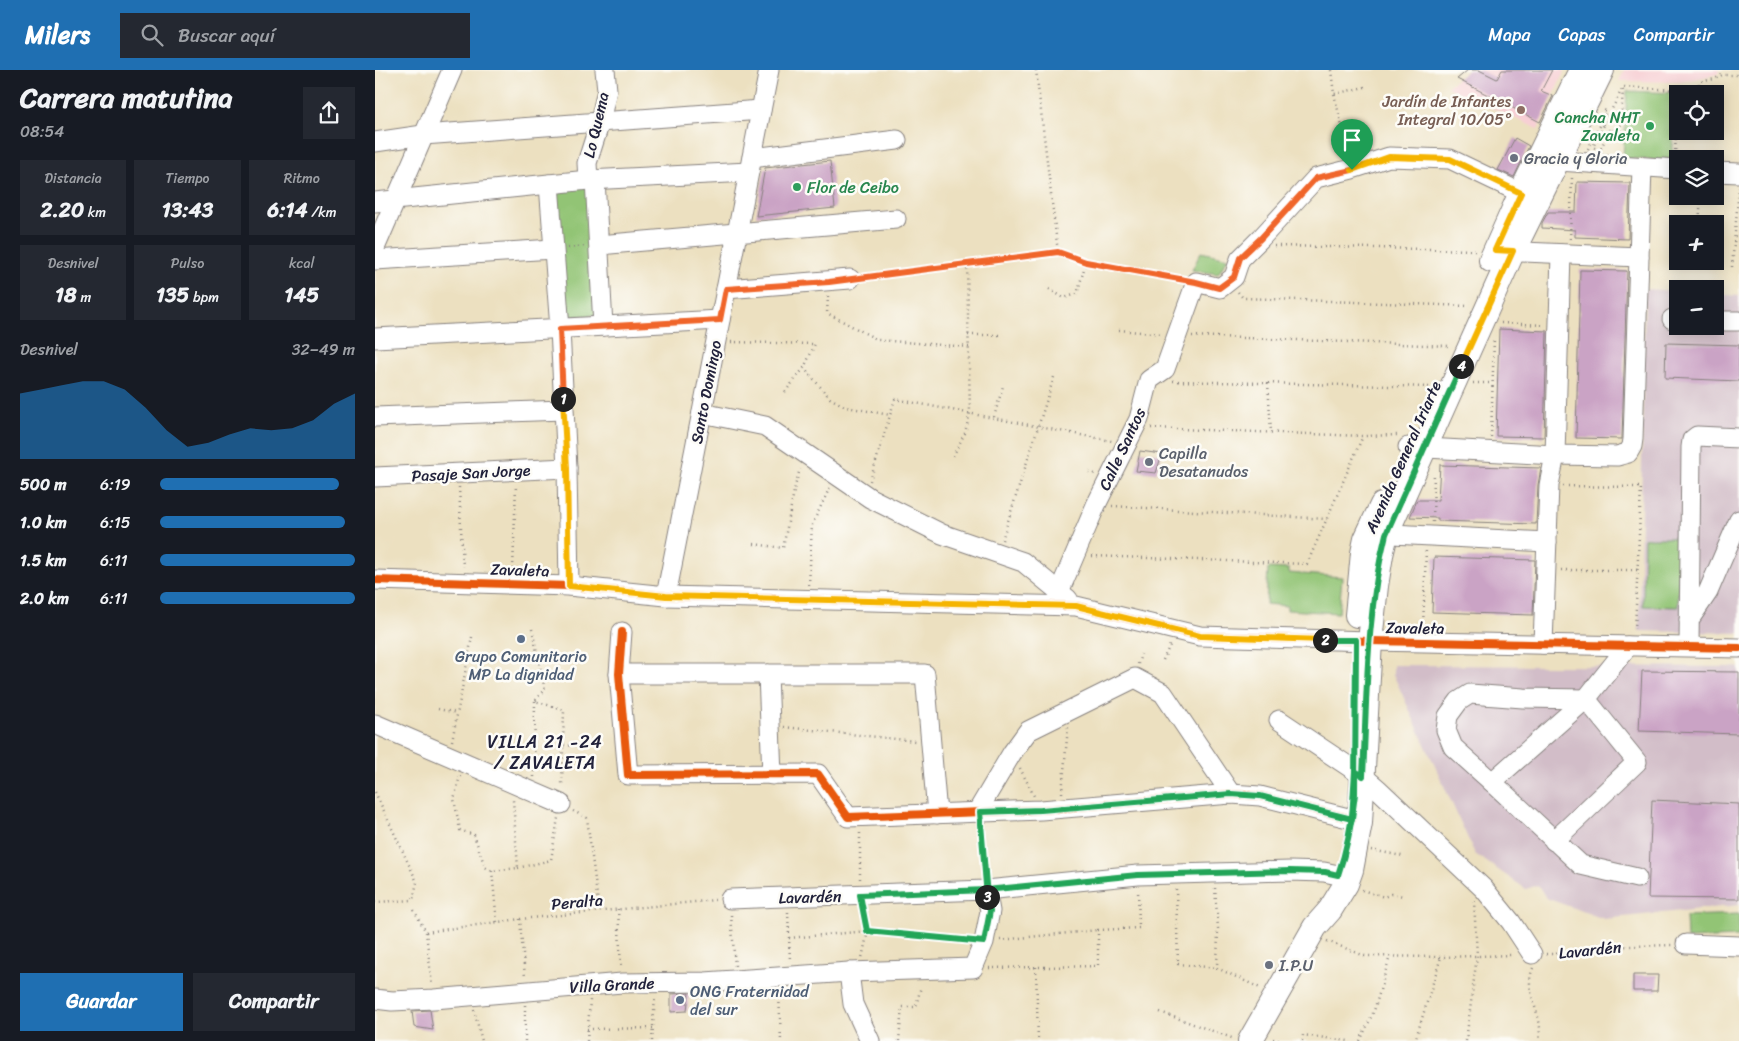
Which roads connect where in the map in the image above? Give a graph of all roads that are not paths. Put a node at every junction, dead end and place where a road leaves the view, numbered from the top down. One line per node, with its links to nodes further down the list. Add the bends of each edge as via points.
1 (452, 70): 8 (street)
2 (605, 70): 7 (street, Lo Quema, via 607,90)
3 (769, 70): 6 (street, Santo Domingo)
4 (1581, 70): 11 (main road, Avenida General Iriarte)
5 (1602, 70): 11 (main road, Avenida General Iriarte)
6 (761, 110): 7 (street); 12 (street, Santo Domingo)
7 (600, 122): 8 (street); 17 (street, Lo Quema, via 587,163)
8 (423, 135): 10 (street); 20 (street)
9 (897, 140): 12 (street)
10 (375, 142)
11 (1547, 160): 13 (street); 19 (main road, Avenida General Iriarte); 27 (main road, Avenida General Iriarte)
12 (750, 165): 17 (street); 23 (street, Santo Domingo)
13 (1642, 167): 14 (street); 29 (street)
14 (1669, 169)
15 (1724, 172): 16 (street)
16 (1739, 173)
17 (591, 179): 18 (street); 24 (street, Lo Quema)
18 (549, 184): 20 (street); 26 (street)
19 (1521, 193): 27 (main road, Avenida General Iriarte); 53 (street, Calle Santos, via 1450,159 1389,157 1316,178 1240,258 1234,277 1219,288 1196,282 1165,370 1149,380 1139,419 1095,505)
20 (396, 199): 21 (street); 25 (street)
21 (375, 202)
22 (896, 219): 23 (street)
23 (737, 234): 24 (street); 32 (street, Santo Domingo)
24 (599, 245): 37 (street, Lo Quema)
25 (375, 248)
26 (553, 249): 30 (street); 38 (street)
27 (1504, 251): 28 (street); 33 (main road, Avenida General Iriarte)
28 (1565, 254): 29 (street); 45 (street)
29 (1639, 257): 45 (street, via 1631,450 1622,456)
30 (375, 260)
31 (850, 280): 32 (street)
32 (726, 289): 34 (street, Santo Domingo)
33 (1482, 317): 44 (main road, Avenida General Iriarte); 44 (main road, Avenida General Iriarte, via 1453,346 1434,388)
34 (720, 320): 37 (street); 41 (street, Santo Domingo)
35 (1724, 321): 36 (street)
36 (1739, 322)
37 (603, 326): 38 (street)
38 (560, 329): 39 (street); 40 (street)
39 (375, 338)
40 (563, 410): 42 (street); 46 (street)
41 (701, 413): 53 (street, via 765,426 865,495 942,534 1023,562); 54 (street, Santo Domingo)
42 (375, 417)
43 (1739, 438): 56 (street, via 1697,436 1691,447)
44 (1420, 444): 45 (street); 49 (main road, Avenida General Iriarte)
45 (1555, 455): 50 (street, via 1549,485)
46 (567, 468): 47 (street, Pasaje San Jorge); 52 (street)
47 (375, 477)
48 (1739, 520): 56 (street, via 1708,592)
49 (1378, 533): 50 (street); 59 (main road, Avenida General Iriarte, via 1366,539 1361,565)
50 (1547, 542): 60 (street)
51 (375, 580): 52 (street, Zavaleta)
52 (569, 586): 54 (street, Zavaleta)
53 (1059, 592): 55 (street)
54 (666, 596): 55 (street, Zavaleta)
55 (1076, 606): 59 (street, Zavaleta, via 1200,636)
56 (1689, 620): 61 (street)
57 (622, 632): 63 (street)
58 (1631, 638): 60 (street, Zavaleta); 61 (street, Zavaleta); 65 (street)
59 (1363, 641): 60 (street, Zavaleta); 68 (main road, Avenida General Iriarte)
60 (1543, 644)
61 (1689, 646): 62 (street, Zavaleta)
62 (1739, 648)
63 (619, 674): 64 (street); 69 (street, via 628,775)
64 (768, 674): 69 (street); 74 (street, via 925,674)
65 (1585, 699): 70 (street); 70 (street, via 1470,694 1459,701 1448,716 1446,730 1453,747); 76 (street, via 1637,762)
66 (1279, 720): 68 (street)
67 (375, 724): 72 (street)
68 (1359, 773): 75 (main road, Avenida General Iriarte); 78 (main road, Avenida General Iriarte, via 1360,823 1356,848); 83 (street, via 1484,889 1511,922)
69 (772, 775): 74 (street, via 818,774 847,817)
70 (1492, 782): 76 (street)
71 (1231, 794): 73 (street); 73 (street, via 1163,693 1135,678 1028,731); 75 (street, via 1260,796)
72 (561, 804)
73 (979, 812): 74 (street)
74 (937, 814)
75 (1352, 819): 78 (main road, Avenida General Iriarte)
76 (1554, 841): 77 (street, via 1581,865)
77 (1637, 878)
78 (1342, 879): 79 (street, Lavardén, via 1331,873 1311,871 1213,872 1138,875); 87 (main road, Avenida General Iriarte, via 1331,910 1313,931)
79 (986, 890): 80 (street, Lavardén); 84 (street, Villa Grande, via 990,911 984,942 973,968)
80 (730, 899)
81 (1686, 944): 82 (street)
82 (1739, 946)
83 (1533, 961)
84 (854, 972): 85 (street, Villa Grande, via 705,982 622,983 434,999); 86 (street, via 853,1004)
85 (375, 999)
86 (869, 1041)
87 (1250, 1041)

